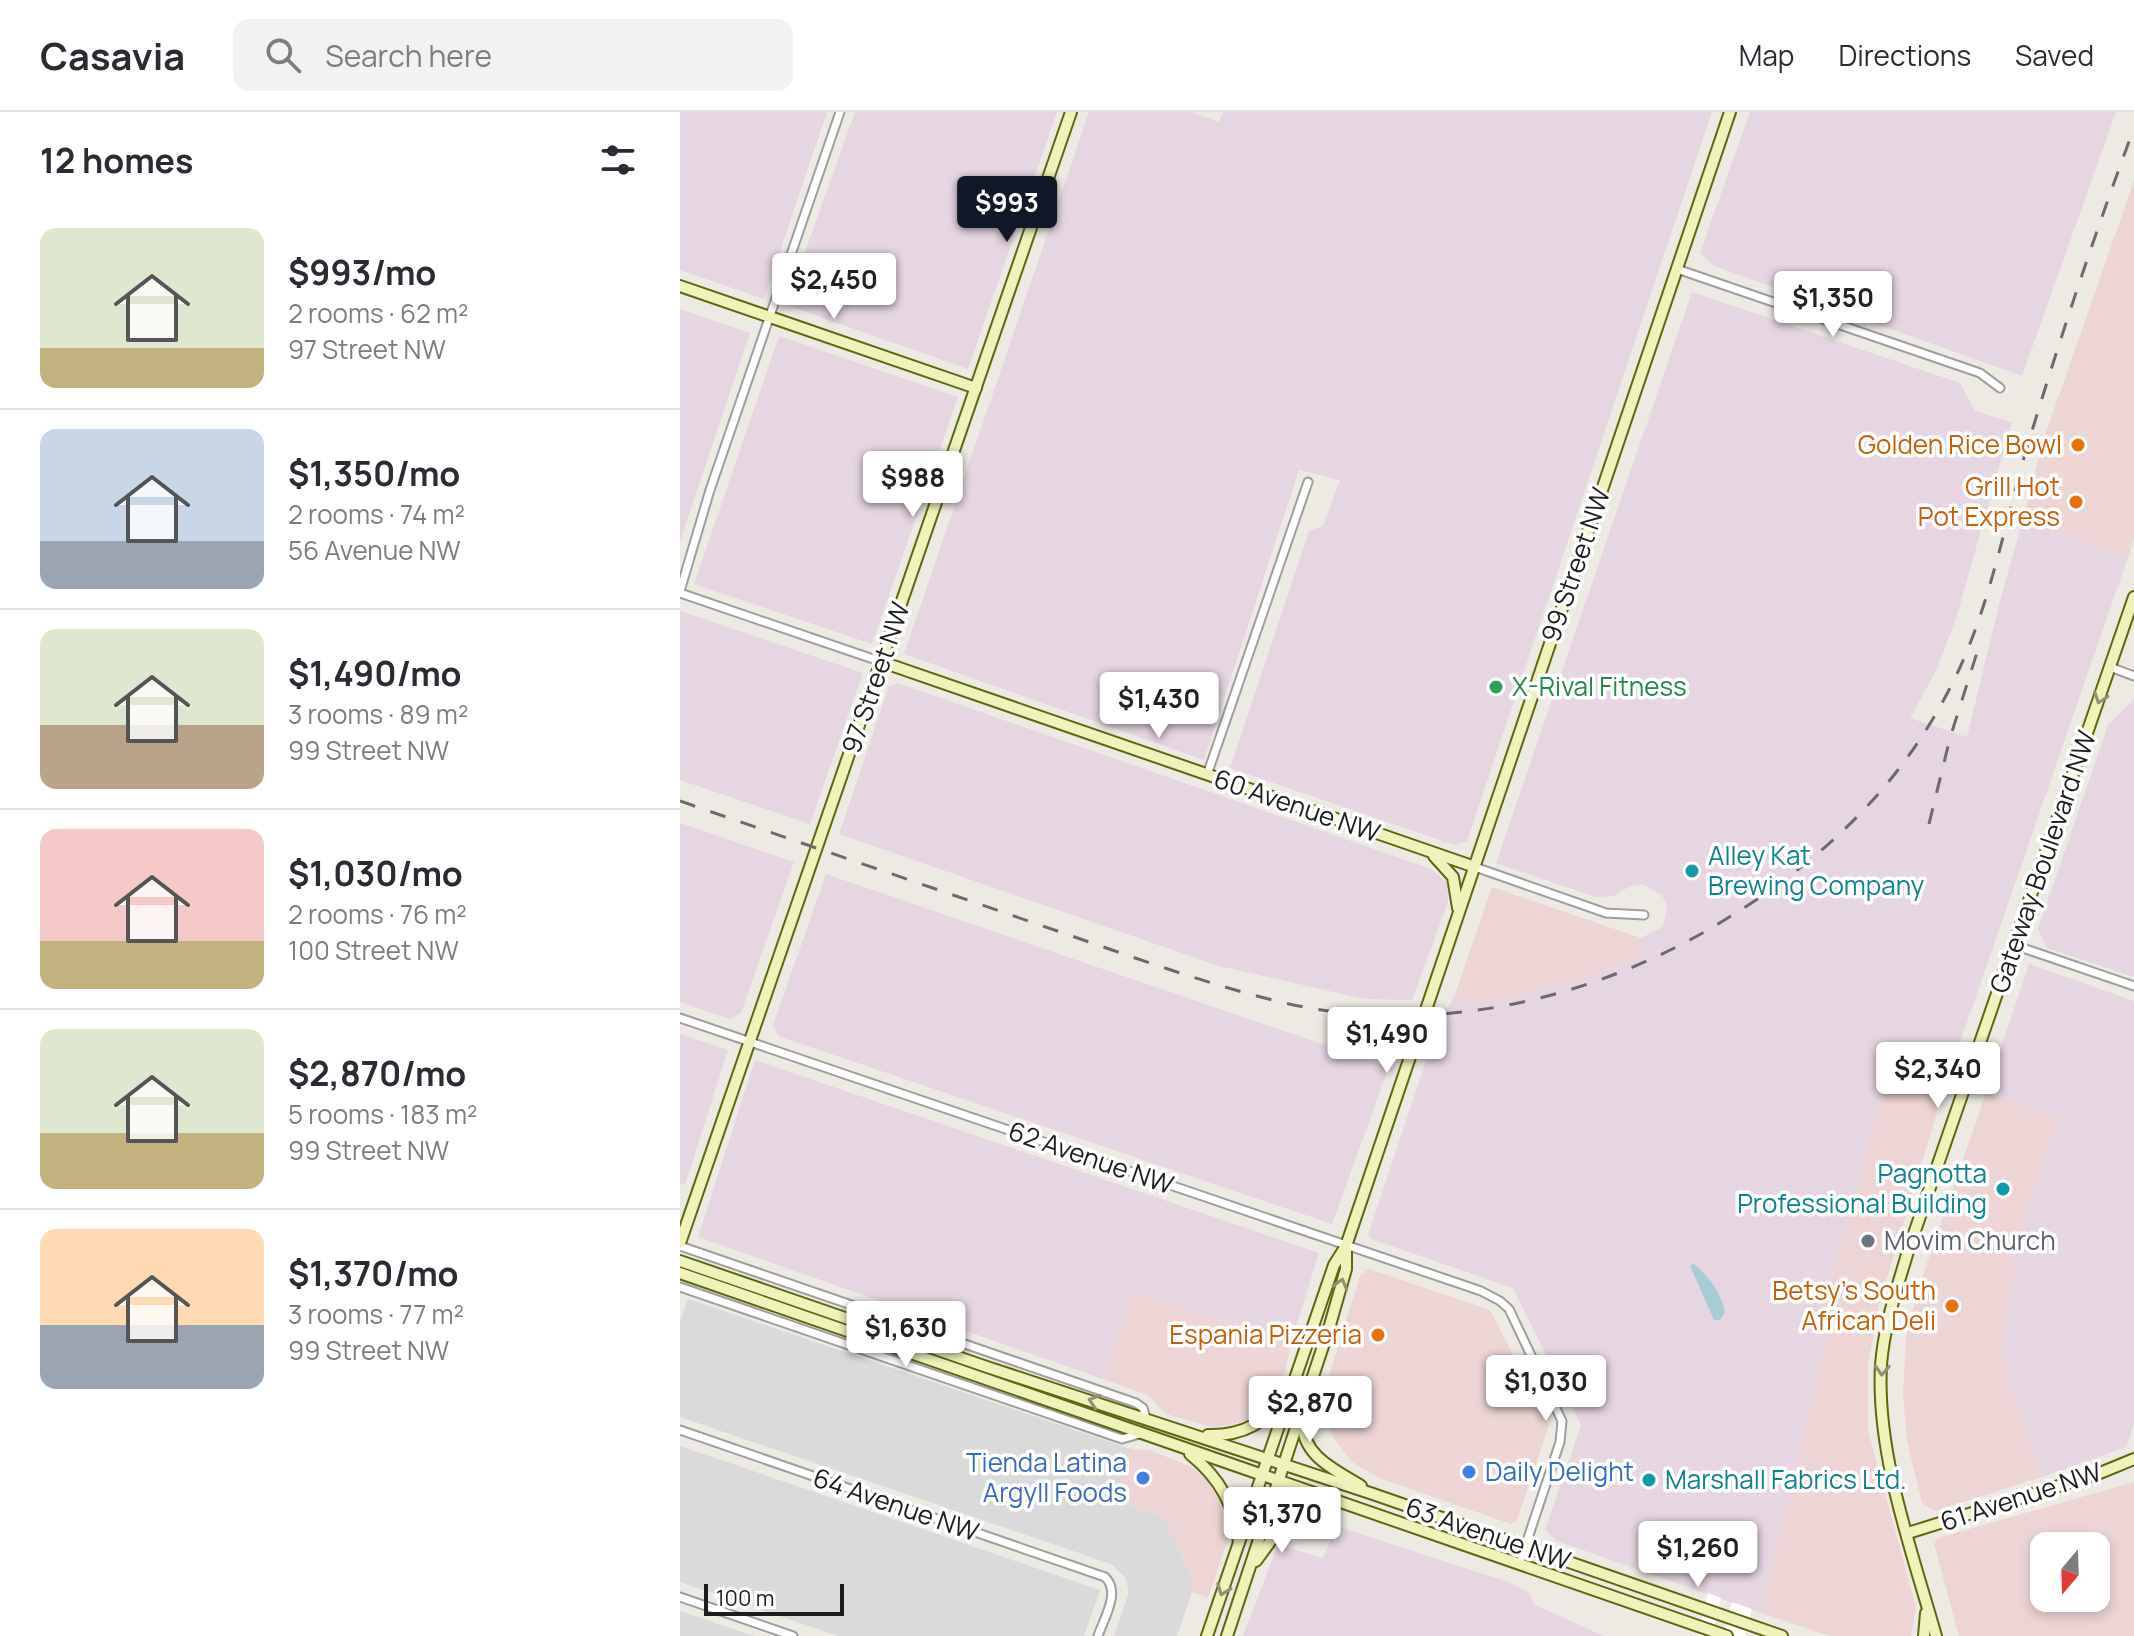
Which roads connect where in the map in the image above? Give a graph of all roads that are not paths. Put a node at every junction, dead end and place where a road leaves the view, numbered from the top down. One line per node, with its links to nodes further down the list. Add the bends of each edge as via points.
1 (840, 112): 6 (street)
2 (1071, 112): 7 (main road, 97 Street NW)
3 (1730, 112): 4 (main road, 99 Street NW)
4 (1677, 269): 8 (street, via 1980,373); 17 (main road, 99 Street NW)
5 (680, 286): 6 (main road)
6 (770, 317): 7 (main road); 10 (street)
7 (976, 388): 12 (main road, 97 Street NW)
8 (2000, 388)
9 (1308, 482): 15 (street)
10 (680, 592): 12 (street, 60 Avenue NW)
11 (2134, 597): 13 (main road, Gateway Boulevard NW)
12 (882, 662): 15 (main road, 60 Avenue NW); 23 (main road, 97 Street NW)
13 (2110, 667): 14 (street); 20 (main road, Gateway Boulevard NW, one-way to 20)
14 (2134, 676)
15 (1207, 775): 16 (main road, 60 Avenue NW)
16 (1425, 850): 17 (main road, 60 Avenue NW); 18 (main road, via 1453,877)
17 (1475, 867): 18 (main road, 99 Street NW); 19 (street, 60 Avenue NW, via 1606,913)
18 (1458, 914): 25 (main road, 99 Street NW)
19 (1644, 915)
20 (2014, 945): 21 (street); 43 (main road, Gateway Boulevard NW, one-way to 43, via 1908,1251 1884,1340 1882,1418)
21 (2134, 986)
22 (680, 1018): 23 (street, 62 Avenue NW)
23 (749, 1042): 24 (main road, 97 Street NW); 25 (street, 62 Avenue NW)
24 (680, 1244): 31 (street, 63 Avenue NW, via 1136,1403)
25 (1346, 1246): 29 (main road, 99 Street NW, via 1334,1265); 30 (main road, 99 Street NW, one-way to 25, via 1346,1269); 45 (street, 62 Avenue NW, via 1481,1291 1500,1301 1513,1317 1562,1421 1560,1442)
26 (680, 1261): 31 (main road, 63 Avenue NW, one-way to 26)
27 (680, 1273): 33 (main road, 63 Avenue NW)
28 (680, 1287): 33 (street, 63 Avenue NW, via 1122,1439)
29 (1290, 1396): 34 (main road, via 1244,1430); 37 (main road, 99 Street NW)
30 (1303, 1412): 38 (main road, 99 Street NW); 41 (main road, via 1309,1449)
31 (1146, 1418): 34 (main road, 63 Avenue NW)
32 (680, 1430): 51 (street, 64 Avenue NW, via 1099,1575 1110,1582 1112,1594)
33 (1143, 1433): 35 (main road, 63 Avenue NW)
34 (1194, 1434): 37 (main road, 63 Avenue NW)
35 (1182, 1448): 39 (main road, 63 Avenue NW); 44 (main road, via 1215,1476 1237,1523)
36 (2133, 1457): 43 (main road, 61 Avenue NW)
37 (1268, 1459): 38 (main road, 63 Avenue NW); 39 (main road, 99 Street NW)
38 (1285, 1465): 40 (main road, 99 Street NW); 41 (main road, 63 Avenue NW)
39 (1263, 1477): 40 (main road, 63 Avenue NW); 44 (main road, 99 Street NW)
40 (1279, 1482): 42 (main road, 63 Avenue NW); 47 (main road, 99 Street NW)
41 (1373, 1494): 45 (main road, 63 Avenue NW)
42 (1339, 1503): 46 (main road, 63 Avenue NW); 47 (main road, via 1291,1513)
43 (1908, 1533): 49 (main road, Gateway Boulevard NW)
44 (1239, 1544): 52 (main road, 99 Street NW, one-way to 52)
45 (1524, 1547): 46 (street); 55 (main road, 63 Avenue NW)
46 (1519, 1565): 54 (main road, 63 Avenue NW)
47 (1248, 1573): 53 (main road, 99 Street NW)
48 (680, 1597): 50 (street)
49 (1927, 1603): 56 (main road); 57 (main road, Gateway Boulevard NW)
50 (793, 1636)
51 (1098, 1636)
52 (1207, 1636)
53 (1227, 1636)
54 (1727, 1636)
55 (1782, 1636)
56 (1924, 1636)
57 (1936, 1636)

